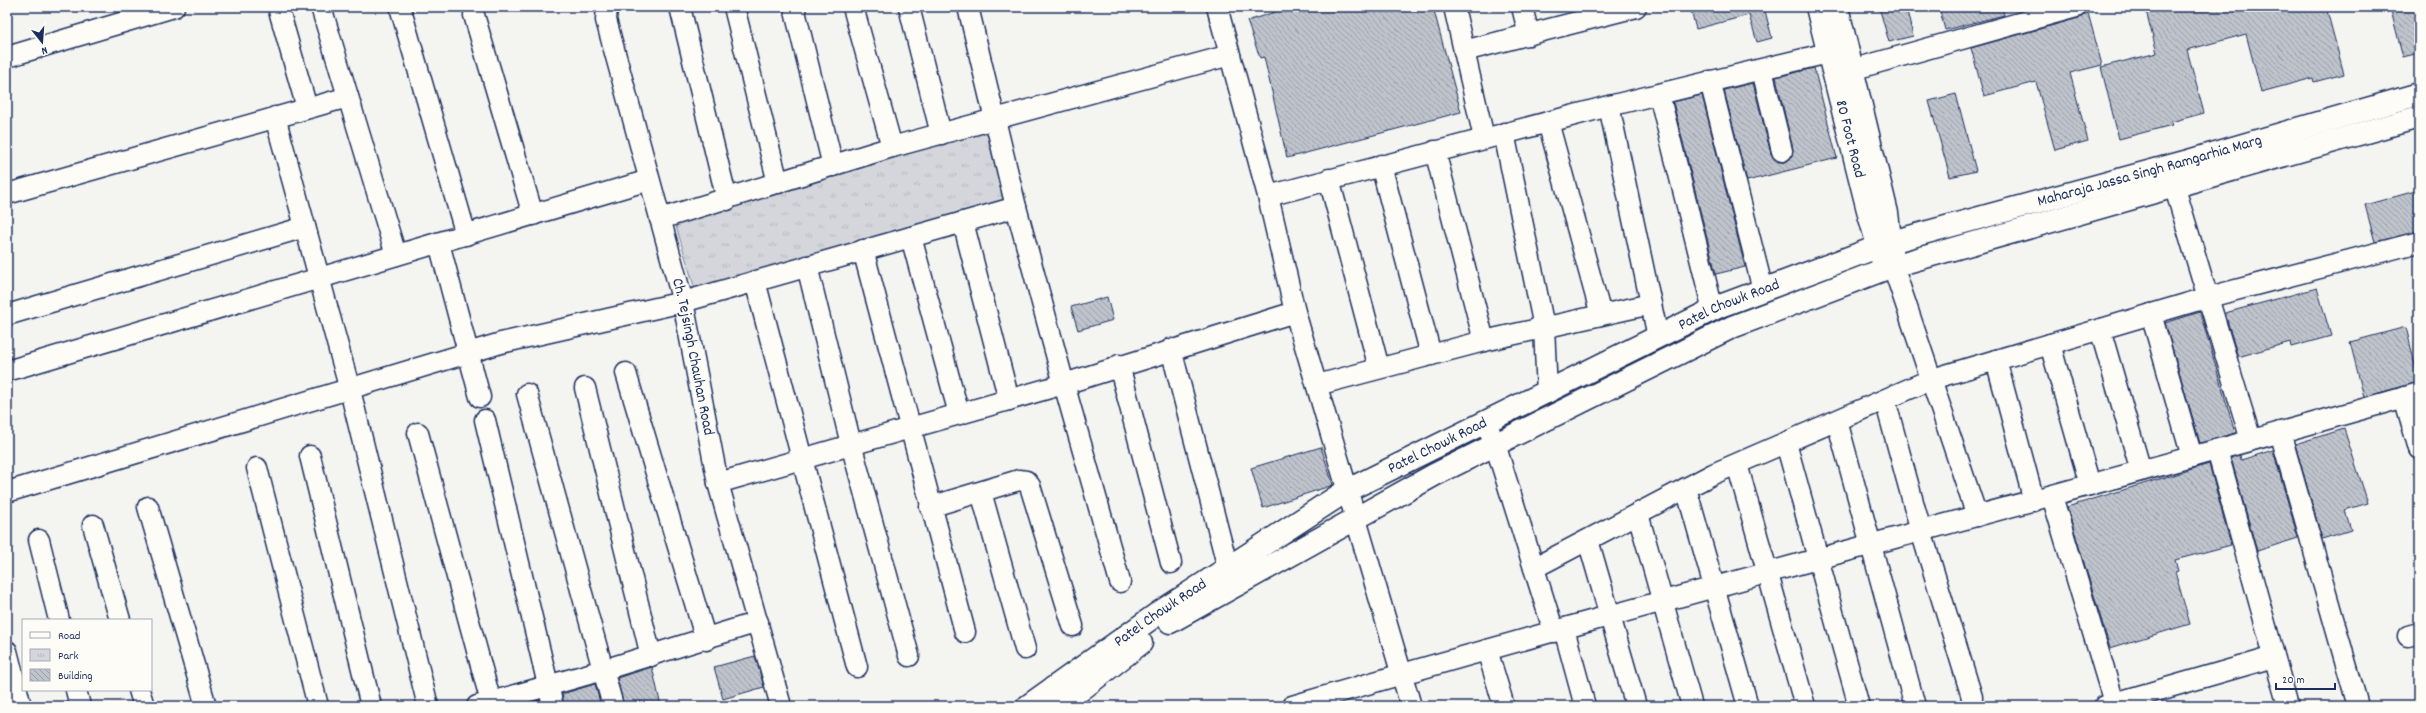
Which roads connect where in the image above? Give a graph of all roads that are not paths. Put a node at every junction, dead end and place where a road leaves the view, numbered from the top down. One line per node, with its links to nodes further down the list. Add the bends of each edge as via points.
1 (174, 7): 26 (street)
2 (278, 7): 34 (street)
3 (321, 7): 32 (street)
4 (400, 7): 59 (street)
5 (607, 7): 48 (street, Ch. Tejsingh Chauhan Road, via 606,20)
6 (680, 7): 53 (street)
7 (734, 7): 49 (street)
8 (794, 7): 46 (street)
9 (853, 7): 42 (street)
10 (909, 7): 40 (street)
11 (968, 7): 37 (street)
12 (1217, 7): 25 (street)
13 (1454, 7): 23 (street)
14 (1522, 7): 22 (street)
15 (1634, 7): 21 (street)
16 (1817, 7): 24 (street, 80 Foot Road)
17 (1837, 7): 28 (street, 80 Foot Road)
18 (2076, 7): 19 (street)
19 (2028, 13): 28 (street)
20 (474, 15): 55 (street)
21 (1571, 15): 22 (street)
22 (1529, 35): 23 (street)
23 (1464, 51): 41 (street)
24 (1828, 53): 27 (street); 63 (street, 80 Foot Road, via 1870,218)
25 (1230, 55): 37 (street); 52 (street)
26 (7, 57)
27 (1762, 70): 29 (street); 44 (street)
28 (1852, 70): 63 (street, 80 Foot Road, via 1887,213)
29 (1710, 81): 30 (street); 70 (street)
30 (1659, 94): 33 (street); 74 (street)
31 (2419, 94): 63 (street, Maharaja Jassa Singh Ramgarhia Marg, via 2188,161)
32 (348, 97): 34 (street); 65 (street)
33 (1608, 106): 38 (street); 73 (street)
34 (307, 108): 35 (street)
35 (275, 117): 51 (street); 58 (street)
36 (2419, 117): 50 (street, Maharaja Jassa Singh Ramgarhia Marg)
37 (996, 118): 40 (street); 54 (street)
38 (1548, 122): 39 (street); 78 (street)
39 (1504, 133): 41 (street); 79 (street)
40 (941, 134): 42 (street)
41 (1484, 138): 43 (street)
42 (892, 147): 46 (street)
43 (1435, 151): 45 (street); 82 (street)
44 (1782, 151)
45 (1382, 165): 47 (street); 86 (street)
46 (833, 166): 49 (street)
47 (1329, 179): 52 (street); 89 (street)
48 (649, 180): 55 (street); 56 (street, Ch. Tejsingh Chauhan Road)
49 (778, 183): 53 (street)
50 (2174, 185): 67 (street, Maharaja Jassa Singh Ramgarhia Marg); 71 (street)
51 (7, 194)
52 (1268, 196): 75 (street)
53 (727, 200): 56 (street)
54 (1016, 207): 57 (street); 93 (street)
55 (533, 215): 59 (street)
56 (660, 219): 72 (street, Ch. Tejsingh Chauhan Road)
57 (963, 222): 60 (street); 101 (street)
58 (305, 227): 68 (street); 77 (street)
59 (466, 235): 61 (street)
60 (910, 237): 64 (street); 103 (street)
61 (439, 242): 65 (street); 85 (street)
62 (2419, 242): 71 (street)
63 (1885, 243): 67 (street, 80 Foot Road); 70 (street, Patel Chowk Road)
64 (862, 250): 66 (street); 107 (street)
65 (396, 255): 68 (street)
66 (807, 266): 69 (street); 112 (street)
67 (1889, 268): 92 (street); 113 (street, Patel Chowk Road, via 1732,327)
68 (320, 278): 90 (street); 96 (street)
69 (755, 281): 72 (street); 118 (street)
70 (1763, 290): 74 (street, Patel Chowk Road)
71 (2209, 297): 76 (street); 110 (street)
72 (683, 302): 85 (street, via 501,343); 122 (street, Ch. Tejsingh Chauhan Road)
73 (1651, 304): 78 (street); 81 (street)
74 (1713, 310): 81 (street, Patel Chowk Road)
75 (1295, 312): 84 (street); 94 (street)
76 (2151, 314): 80 (street); 117 (street)
77 (7, 315)
78 (1601, 315): 79 (street)
79 (1544, 327): 82 (street); 97 (street)
80 (2100, 330): 83 (street); 121 (street)
81 (1658, 337): 97 (street, Patel Chowk Road)
82 (1484, 341): 86 (street)
83 (2050, 344): 87 (street); 123 (street)
84 (1171, 349): 88 (street); 141 (street)
85 (468, 354): 96 (street); 100 (street)
86 (1431, 355): 89 (street)
87 (1996, 360): 92 (street); 128 (street)
88 (1119, 366): 93 (street); 140 (street)
89 (1379, 368): 94 (street)
90 (7, 371)
91 (626, 373): 154 (street)
92 (1932, 379): 102 (street); 132 (street)
93 (1064, 384): 101 (street); 144 (street)
94 (1317, 385): 125 (street)
95 (584, 388): 158 (street)
96 (350, 390): 126 (street); 175 (street)
97 (1547, 392): 106 (street, Patel Chowk Road)
98 (527, 394): 162 (street)
99 (2412, 395): 108 (street); 114 (street)
100 (480, 397)
101 (1009, 400): 103 (street)
102 (1885, 400): 105 (street); 135 (street)
103 (959, 414): 107 (street)
104 (485, 420): 164 (street)
105 (1838, 421): 111 (street); 138 (street)
106 (1486, 423): 113 (street); 125 (street, Patel Chowk Road)
107 (908, 427): 112 (street); 130 (street)
108 (2280, 432): 110 (street); 193 (street)
109 (418, 433): 167 (street)
110 (2252, 440): 115 (street)
111 (1786, 443): 119 (street); 139 (street)
112 (851, 444): 118 (street); 159 (street)
113 (1495, 444): 133 (street, Patel Chowk Road); 142 (street)
114 (2419, 449)
115 (2217, 450): 117 (street); 160 (street)
116 (310, 456): 174 (street)
117 (2192, 457): 121 (street)
118 (800, 458): 122 (street); 161 (street)
119 (1737, 464): 124 (street); 143 (street)
120 (257, 468): 173 (street)
121 (2141, 471): 123 (street)
122 (718, 483): 150 (street, Ch. Tejsingh Chauhan Road)
123 (2090, 485): 128 (street)
124 (1686, 488): 131 (street); 145 (street)
125 (1346, 491): 133 (street); 141 (street, Patel Chowk Road)
126 (7, 492)
127 (981, 492): 130 (street); 151 (street, via 1019,480 1026,481 1030,486); 155 (street)
128 (2043, 498): 132 (street); 168 (street)
129 (148, 507): 172 (street)
130 (930, 507): 153 (street)
131 (1638, 514): 137 (street); 146 (street)
132 (1977, 516): 135 (street)
133 (1356, 518): 163 (street); 180 (street, Patel Chowk Road, via 1166,624)
134 (94, 525): 149 (street)
135 (1921, 531): 138 (street); 191 (street, via 1972,697)
136 (39, 540): 148 (street)
137 (1588, 540): 142 (street); 147 (street)
138 (1872, 544): 139 (street); 190 (street)
139 (1819, 558): 143 (street); 189 (street)
140 (1171, 563)
141 (1228, 568): 179 (street, Patel Chowk Road, via 1160,612)
142 (1534, 568): 152 (street)
143 (1766, 572): 145 (street); 188 (street)
144 (1120, 582)
145 (1713, 587): 146 (street); 187 (street)
146 (1662, 602): 147 (street); 186 (street)
147 (1609, 616): 152 (street); 185 (street)
148 (59, 619)
149 (120, 619)
150 (758, 622): 154 (street); 178 (street, Ch. Tejsingh Chauhan Road)
151 (1073, 626)
152 (1559, 630): 156 (street); 184 (street)
153 (965, 632)
154 (706, 640): 158 (street)
155 (1025, 649)
156 (1487, 650): 163 (street); 183 (street)
157 (7, 651): 169 (street)
158 (651, 656): 162 (street)
159 (909, 656)
160 (2274, 657): 168 (street); 192 (street)
161 (857, 667)
162 (603, 670): 164 (street); 177 (street)
163 (1402, 674): 181 (street); 182 (street)
164 (548, 686): 167 (street); 176 (street)
165 (76, 691): 170 (street)
166 (139, 691): 171 (street)
167 (487, 705)
168 (2111, 705)
169 (21, 706)
170 (80, 706)
171 (144, 706)
172 (206, 706)
173 (318, 706)
174 (371, 706)
175 (428, 706)
176 (553, 706)
177 (613, 706)
178 (781, 706)
179 (1028, 706)
180 (1060, 706)
181 (1292, 706)
182 (1411, 706)
183 (1504, 706)
184 (1585, 706)
185 (1636, 706)
186 (1692, 706)
187 (1748, 706)
188 (1805, 706)
189 (1859, 706)
190 (1915, 706)
191 (1971, 706)
192 (2288, 706)
193 (2358, 706)

